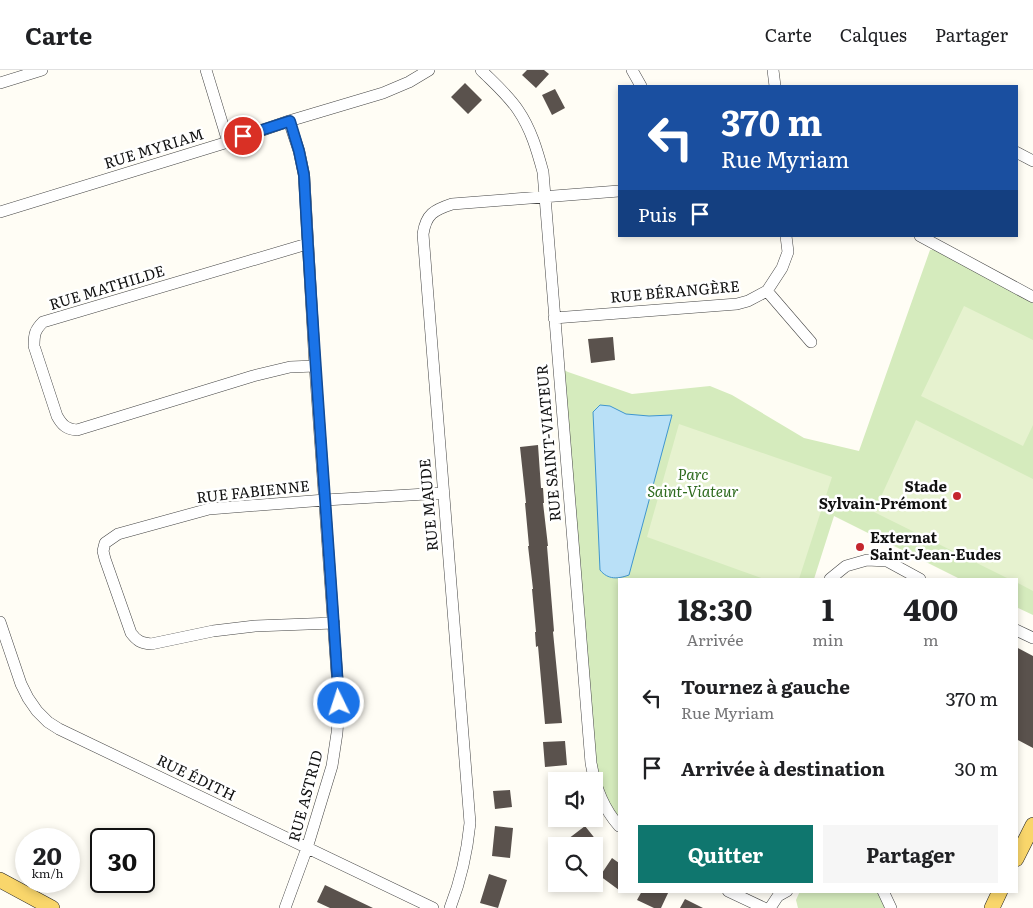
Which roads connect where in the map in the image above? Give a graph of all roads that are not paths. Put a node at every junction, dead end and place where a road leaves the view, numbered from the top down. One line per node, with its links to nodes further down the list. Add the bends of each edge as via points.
1 (42, 70): 7 (street)
2 (206, 70): 11 (street)
3 (429, 70): 10 (street, RUE MYRIAM, via 383,93)
4 (481, 70): 15 (street, RUE SAINT-VIATEUR, via 519,110 530,131 543,172)
5 (632, 70): 8 (street)
6 (773, 70): 9 (street)
7 (0, 83)
8 (640, 85)
9 (775, 85)
10 (290, 121): 11 (street, RUE MYRIAM); 19 (street, RUE ASTRID, via 304,175)
11 (228, 142): 16 (street, RUE MYRIAM)
12 (1018, 153): 13 (street)
13 (1033, 161)
14 (618, 191): 15 (street)
15 (544, 197): 22 (street, RUE SAINT-VIATEUR); 25 (street, RUE MAUDE, via 452,204 439,208 425,223 423,234)
16 (0, 212)
17 (786, 237): 20 (street, via 788,252)
18 (922, 237): 21 (street)
19 (307, 244): 24 (street, RUE ASTRID); 24 (street, RUE MATHILDE, via 44,322 34,335 34,346 57,416 62,425 77,430 253,376)
20 (767, 291): 22 (street, RUE BÉRANGÈRE, via 736,304); 23 (street)
21 (1033, 297)
22 (554, 318): 33 (street, RUE SAINT-VIATEUR, via 591,764 602,800)
23 (812, 342)
24 (315, 366): 26 (street, RUE ASTRID)
25 (443, 492): 26 (street, RUE FABIENNE); 45 (street, RUE MAUDE, via 470,823 465,863)
26 (325, 500): 30 (street, RUE ASTRID); 30 (street, RUE FABIENNE, via 209,509 118,534 105,543 103,551 131,633 143,644 255,626)
27 (831, 578): 28 (street, via 846,566 866,560 887,561)
28 (918, 578)
29 (0, 622): 35 (street, RUE ÉDITH, via 24,691 48,722)
30 (334, 623): 35 (street, RUE ASTRID, via 339,703 337,733 332,766)
31 (1018, 631): 32 (street)
32 (1033, 638)
33 (618, 825)
34 (1033, 825): 36 (main road)
35 (307, 848): 43 (street, RUE ASTRID); 44 (street, RUE ÉDITH)
36 (1018, 855)
37 (0, 880): 42 (main road)
38 (732, 893): 46 (street)
39 (783, 893): 47 (street)
40 (884, 893): 48 (street)
41 (999, 893): 49 (main road)
42 (52, 908)
43 (285, 908)
44 (433, 908)
45 (450, 908)
46 (764, 908)
47 (770, 908)
48 (891, 908)
49 (992, 908)

